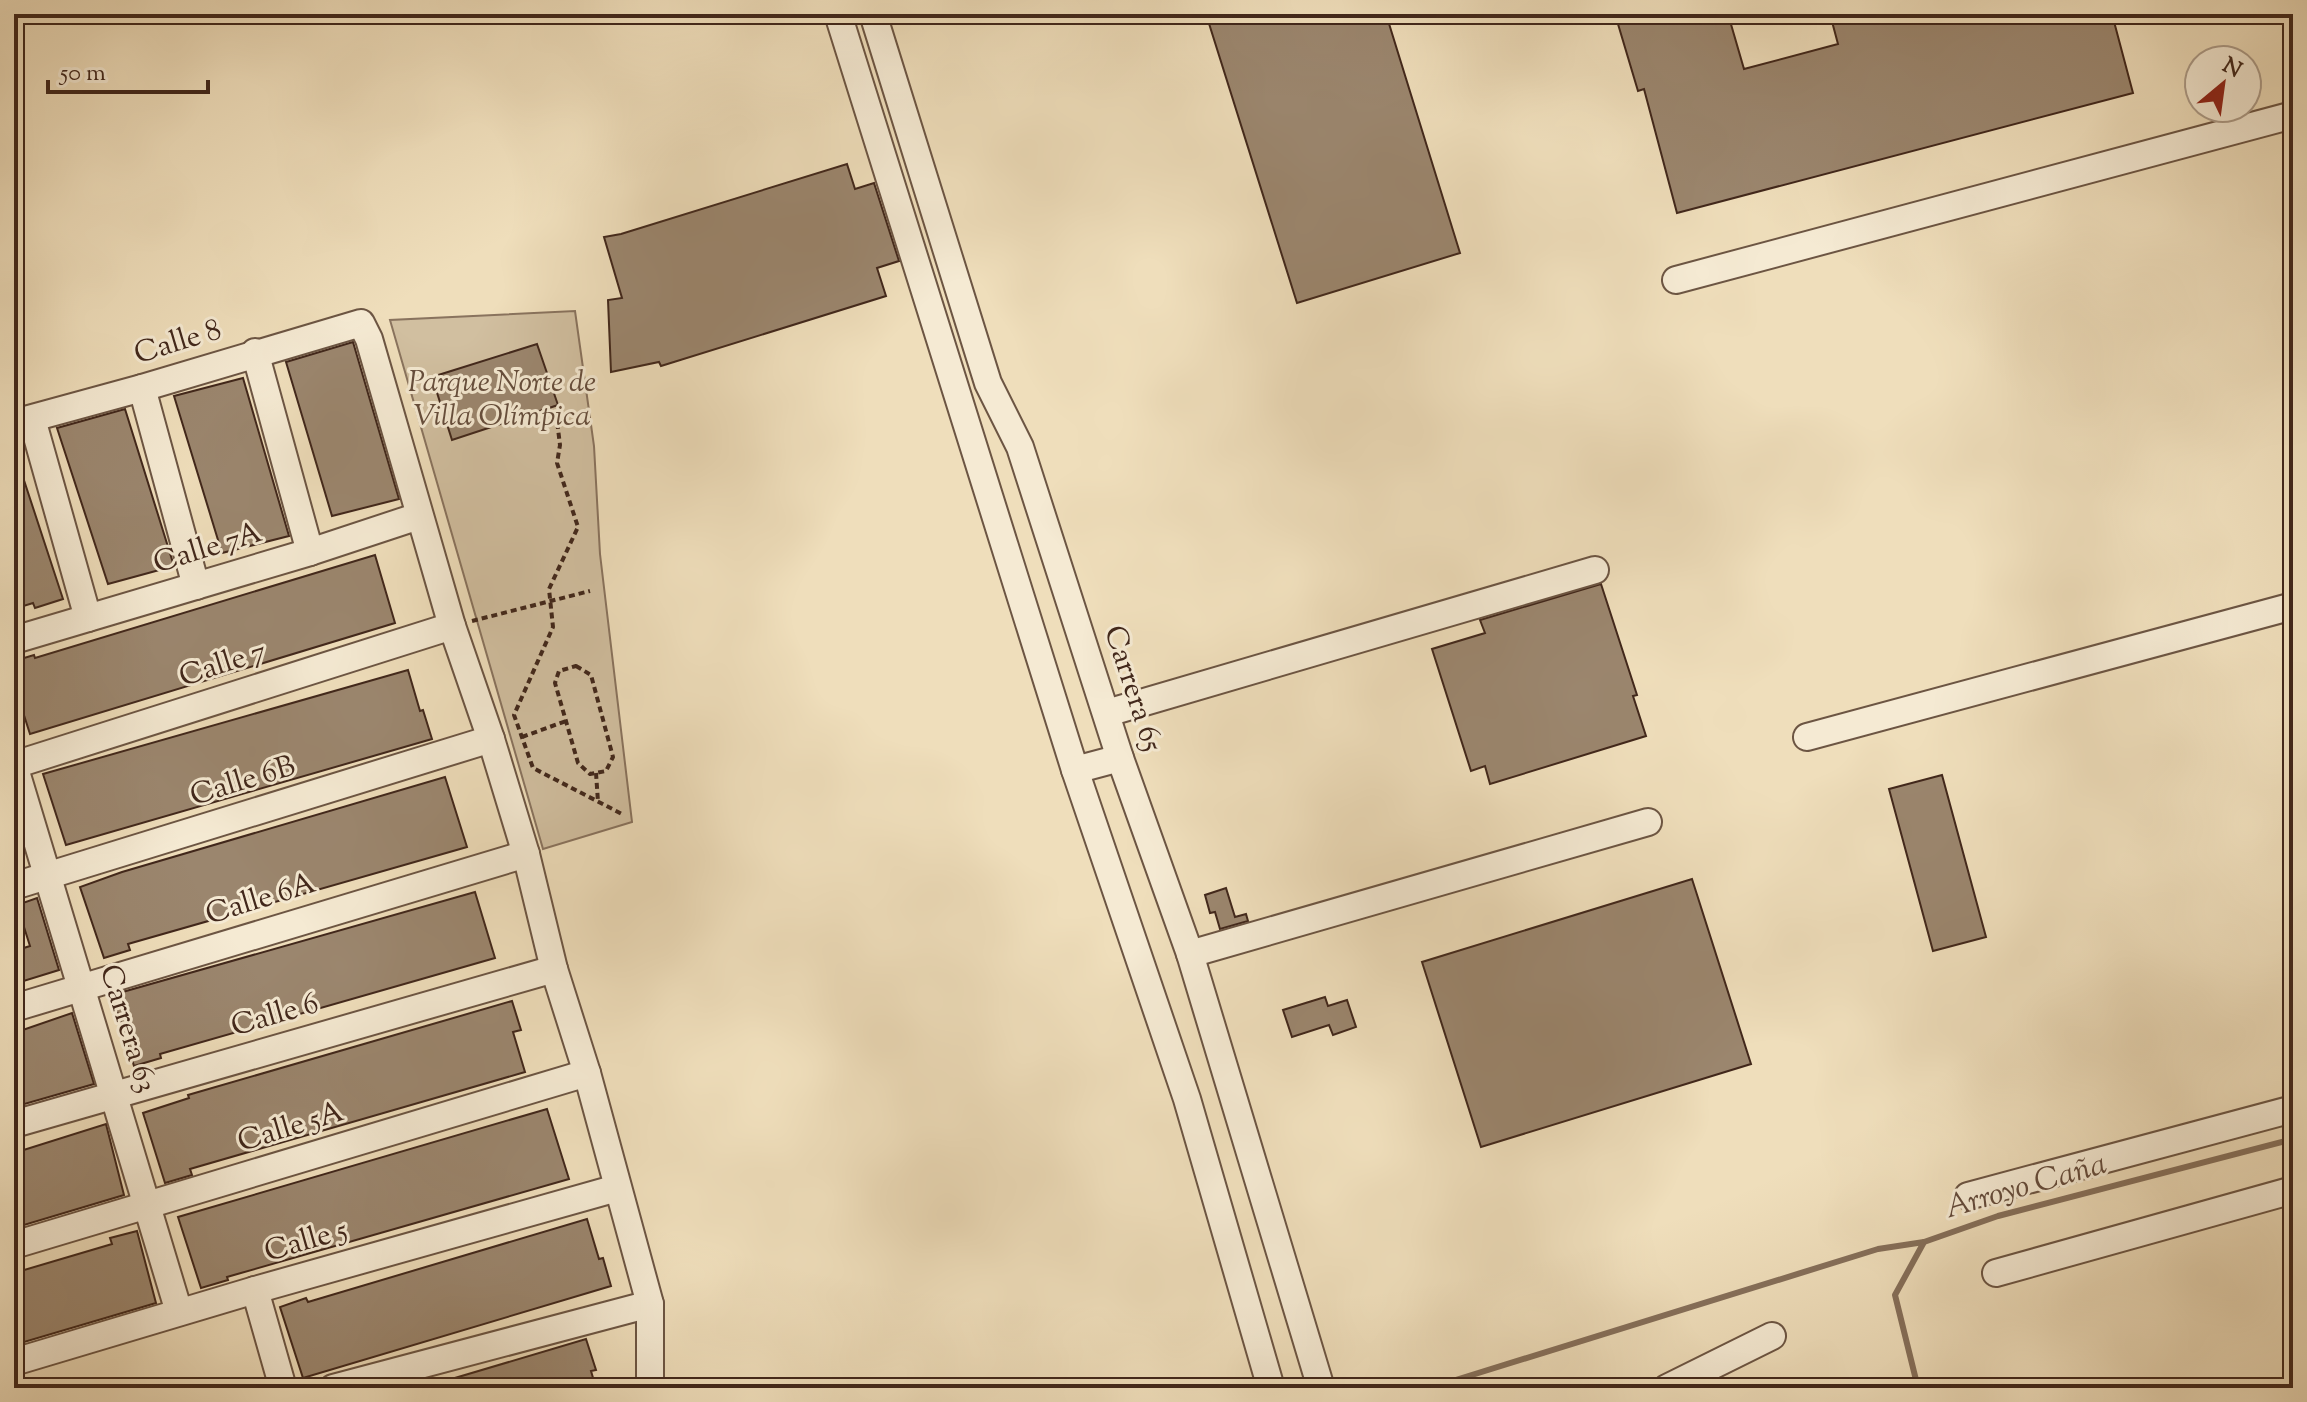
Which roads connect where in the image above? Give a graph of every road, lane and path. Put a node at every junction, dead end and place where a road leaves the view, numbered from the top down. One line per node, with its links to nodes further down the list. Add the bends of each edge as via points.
1 (838, 14): 26 (street)
2 (873, 14): 19 (street, Carrera 65, via 988,383 1020,447)
3 (2293, 115): 4 (street)
4 (1676, 280)
5 (255, 352): 6 (street, Calle 8); 9 (street, Calle 8, via 361,323); 10 (street)
6 (142, 388): 8 (street, Calle 8); 12 (street)
7 (556, 413): 14 (path, via 557,463 578,527 549,589)
8 (23, 421): 16 (street)
9 (419, 516): 10 (street, Calle 7A); 17 (street)
10 (310, 552): 12 (street, Calle 7A)
11 (1595, 570): 19 (street)
12 (196, 586): 16 (street, Calle 7A)
13 (590, 591): 14 (path)
14 (550, 601): 17 (path); 21 (path, via 553,627 514,715)
15 (2293, 606): 22 (street)
16 (88, 618): 18 (street, Calle 7A)
17 (452, 626): 23 (street); 25 (street, Calle 7)
18 (14, 640)
19 (1107, 713): 24 (street, Carrera 65)
20 (566, 721): 21 (path); 27 (path, via 578,763); 27 (path, via 555,683 559,671 576,666 591,675 613,757 606,771)
21 (522, 737): 28 (path, via 533,768)
22 (1807, 737)
23 (491, 739): 31 (street); 32 (street, Calle 6B)
24 (1120, 758): 26 (street); 34 (street, Carrera 65)
25 (14, 765): 32 (street, Carrera 63)
26 (1075, 770): 56 (street, via 1187,1099)
27 (596, 773): 28 (path)
28 (598, 802): 29 (path)
29 (622, 814)
30 (1648, 822): 34 (street)
31 (526, 854): 35 (street); 36 (street, Calle 6A)
32 (48, 876): 33 (street, Calle 6B); 36 (street, Carrera 63)
33 (14, 886)
34 (1190, 954): 57 (street, Carrera 65)
35 (554, 969): 38 (street); 39 (street, Calle 6)
36 (81, 988): 37 (street, Calle 6A); 39 (street, Carrera 63)
37 (14, 1008)
38 (587, 1073): 42 (street); 45 (street, Calle 5A)
39 (114, 1096): 41 (street, Calle 6); 45 (street, Carrera 63)
40 (2293, 1109): 44 (street)
41 (14, 1124)
42 (617, 1188): 48 (street, Calle 5); 49 (street)
43 (2293, 1190): 47 (street)
44 (1968, 1196)
45 (147, 1205): 46 (street, Calle 5A); 50 (street, Carrera 63)
46 (14, 1245)
47 (1996, 1273)
48 (255, 1290): 50 (street, Calle 5); 53 (street)
49 (650, 1304): 54 (street); 55 (street)
50 (179, 1312): 52 (street, Calle 5)
51 (1772, 1336): 58 (street)
52 (14, 1362)
53 (283, 1388)
54 (333, 1388)
55 (650, 1388)
56 (1271, 1388)
57 (1321, 1388)
58 (1667, 1388)

